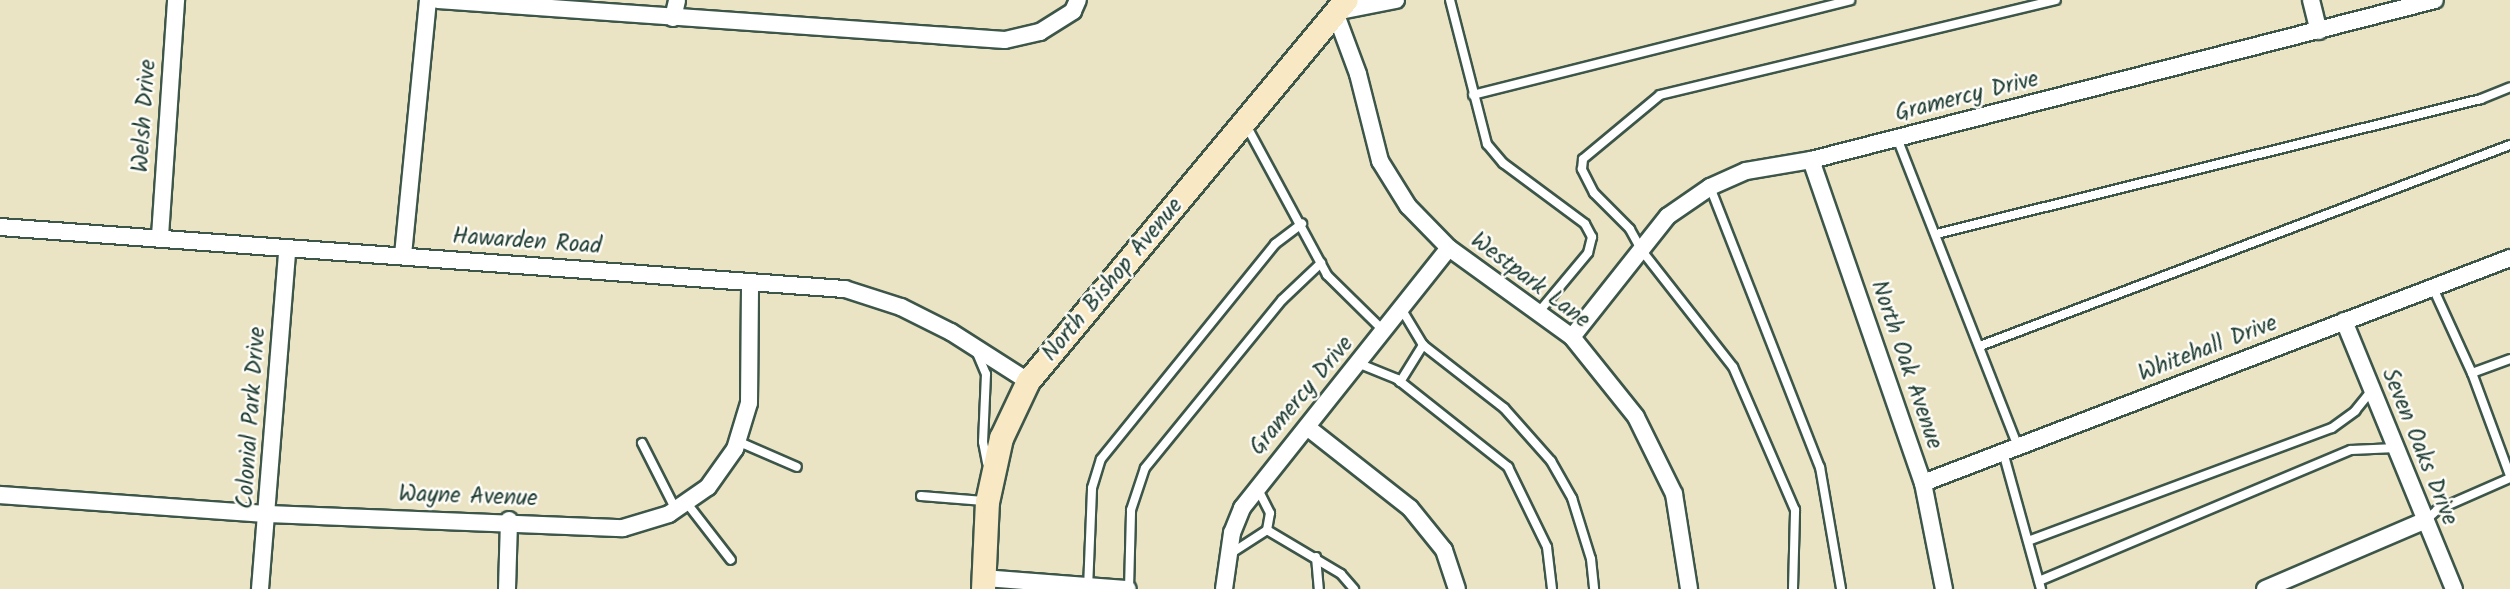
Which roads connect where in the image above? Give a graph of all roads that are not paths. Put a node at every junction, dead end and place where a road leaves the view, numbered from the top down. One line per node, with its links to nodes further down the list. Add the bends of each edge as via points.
1 (176, 0): 25 (street, Welsh Drive)
2 (428, 0): 29 (street)
3 (438, 0): 13 (street)
4 (677, 0): 13 (street)
5 (1077, 0): 13 (street, via 1073,11 1040,32 1005,40)
6 (1396, 0): 12 (street)
7 (1450, 0): 16 (lane)
8 (1850, 0): 16 (lane)
9 (2056, 0): 27 (lane, via 1648,101 1592,149 1582,169 1594,193 1630,229)
10 (2311, 0): 14 (street)
11 (2435, 0): 14 (street, Gramercy Drive)
12 (1341, 4): 17 (main road, North Bishop Avenue); 26 (street, Westpark Lane, via 1380,160 1408,206)
13 (673, 18)
14 (2319, 31): 18 (street, Gramercy Drive)
15 (2510, 87): 24 (lane, via 2481,99)
16 (1473, 95): 35 (lane, via 1488,144 1503,163 1585,225 1592,237 1588,253)
17 (1244, 123): 22 (lane); 45 (main road, North Bishop Avenue)
18 (1897, 138): 20 (street, Gramercy Drive); 24 (lane)
19 (2510, 145): 41 (lane)
20 (1811, 160): 21 (street, Gramercy Drive, via 1746,171); 56 (street, North Oak Avenue)
21 (1710, 187): 27 (street, Gramercy Drive, via 1668,216); 84 (lane, via 1820,467)
22 (1302, 224): 31 (lane); 72 (lane, via 1275,244 1101,459 1092,488)
23 (0, 227): 25 (street, Hawarden Road)
24 (1936, 234): 41 (lane)
25 (160, 236): 28 (street, Hawarden Road)
26 (1449, 248): 34 (street, Gramercy Drive); 35 (street, Westpark Lane)
27 (1641, 249): 38 (street, Gramercy Drive); 83 (lane, via 1734,367 1795,510)
28 (287, 251): 29 (street, Hawarden Road); 62 (street, Colonial Park Drive)
29 (403, 255): 32 (street, Hawarden Road)
30 (2510, 258): 33 (street, Whitehall Drive)
31 (1321, 263): 37 (lane, via 1345,295); 75 (lane, via 1282,300 1145,468 1131,510)
32 (750, 282): 40 (street, Hawarden Road, via 845,289 901,307); 49 (street, Wayne Avenue, via 748,403)
33 (2433, 288): 36 (street, Whitehall Drive); 44 (lane)
34 (1402, 310): 37 (street, Gramercy Drive); 39 (lane)
35 (1538, 313): 38 (street, Westpark Lane)
36 (2344, 321): 47 (street, Seven Oaks Drive); 51 (street, Whitehall Drive)
37 (1385, 332): 43 (street, Gramercy Drive)
38 (1572, 337): 82 (street, Westpark Lane, via 1636,417 1674,494)
39 (1423, 345): 46 (lane); 81 (lane, via 1504,408 1551,461 1572,498 1591,559)
40 (974, 346): 45 (street, Hawarden Road); 58 (lane, via 986,374 983,442)
41 (1980, 346): 51 (lane)
42 (2510, 359): 44 (lane)
43 (1360, 364): 46 (lane); 48 (street, Gramercy Drive)
44 (2472, 373): 55 (lane)
45 (1028, 381): 58 (main road, North Bishop Avenue, via 1001,438)
46 (1400, 382): 80 (lane, via 1508,467 1547,547)
47 (2372, 390): 52 (street, Seven Oaks Drive); 66 (lane, via 2356,411 2332,428)
48 (1307, 427): 57 (street, Gramercy Drive); 79 (street, via 1410,508 1444,550)
49 (737, 441): 54 (lane); 61 (street, Wayne Avenue, via 708,487)
50 (642, 443): 61 (lane)
51 (2018, 446): 53 (street, Whitehall Drive)
52 (2396, 448): 64 (street, Seven Oaks Drive); 71 (lane, via 2351,450)
53 (2003, 452): 56 (street, Whitehall Drive); 66 (lane)
54 (797, 467)
55 (2510, 477): 64 (lane, via 2437,510)
56 (1923, 483): 85 (street, North Oak Avenue)
57 (1257, 486): 65 (lane, via 1270,513); 67 (street, Gramercy Drive, via 1242,508)
58 (989, 493): 60 (lane); 70 (main road, North Bishop Avenue)
59 (0, 495): 62 (street, Wayne Avenue)
60 (921, 496)
61 (681, 506): 63 (street, Wayne Avenue, via 623,528); 69 (lane)
62 (268, 514): 63 (street, Wayne Avenue); 73 (street, Colonial Park Drive)
63 (509, 520): 74 (street)
64 (2426, 520): 86 (street); 87 (street, Seven Oaks Drive)
65 (1267, 530): 67 (lane); 68 (lane)
66 (2028, 541): 71 (lane)
67 (1227, 555): 76 (street, Gramercy Drive)
68 (1316, 558): 77 (lane); 78 (lane)
69 (731, 560)
70 (983, 583): 72 (street)
71 (2040, 585)
72 (1088, 587): 75 (street)
73 (260, 589)
74 (507, 589)
75 (1128, 589)
76 (1224, 589)
77 (1319, 589)
78 (1354, 589)
79 (1457, 589)
80 (1552, 589)
81 (1594, 589)
82 (1689, 589)
83 (1793, 589)
84 (1841, 589)
85 (1944, 589)
86 (2265, 589)
87 (2454, 589)

